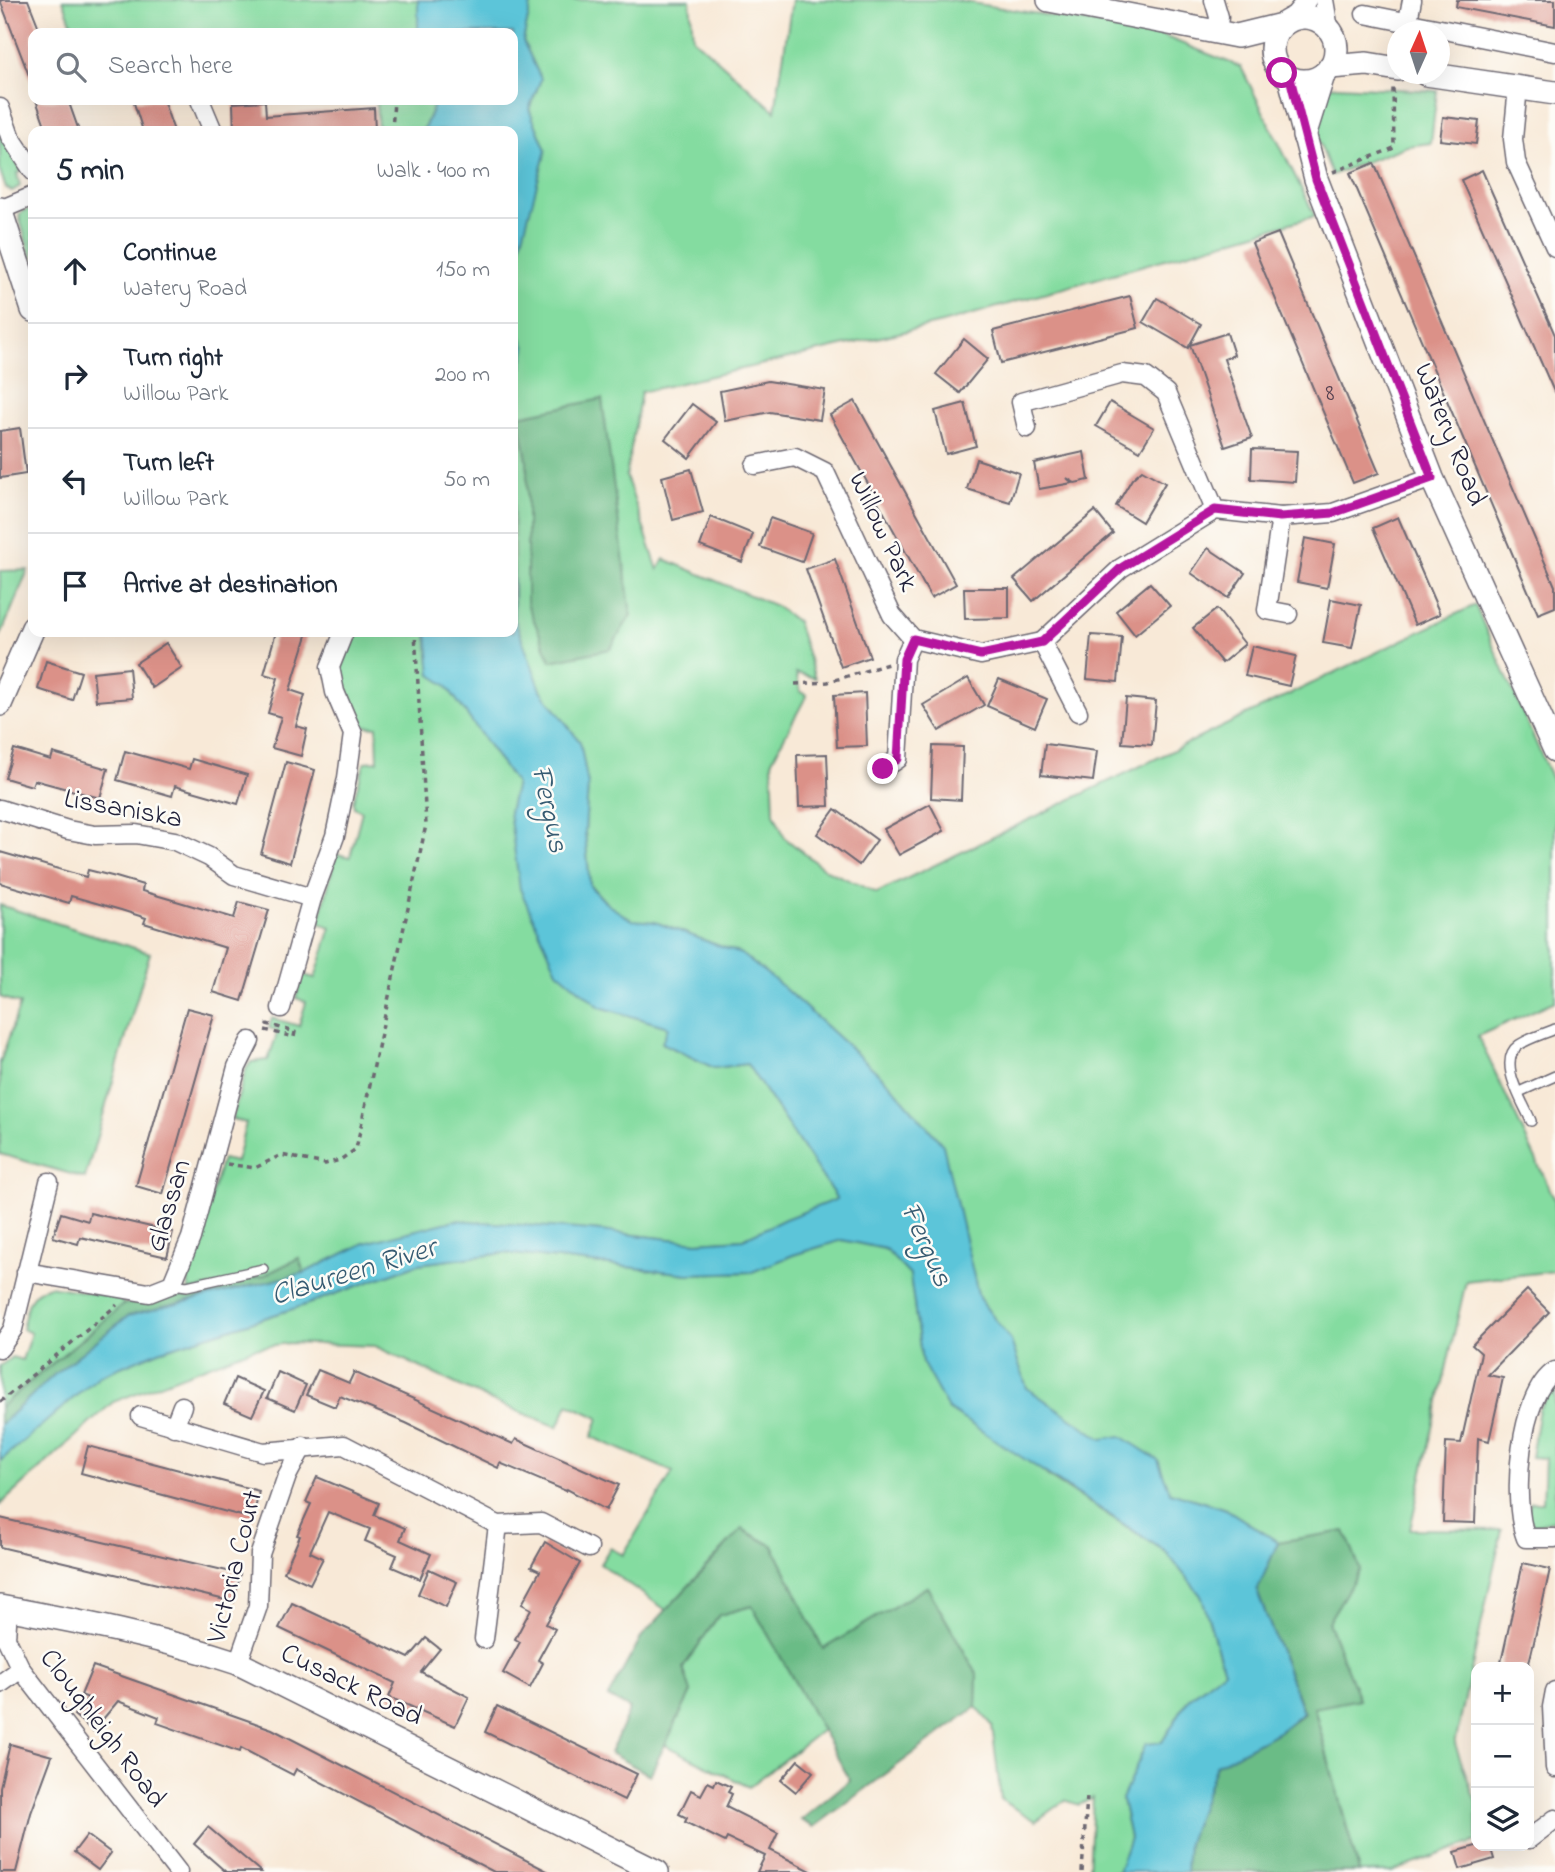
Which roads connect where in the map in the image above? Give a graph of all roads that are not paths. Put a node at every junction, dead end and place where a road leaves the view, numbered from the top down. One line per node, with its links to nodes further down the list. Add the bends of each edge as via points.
1 (1049, 0): 11 (street)
2 (1214, 0): 11 (street)
3 (1307, 0): 8 (street)
4 (1324, 0): 10 (street)
5 (1412, 0): 7 (street)
6 (1366, 13): 7 (street)
7 (1408, 21)
8 (1286, 22): 10 (street, via 1311,17); 11 (street); 16 (street, via 1272,45)
9 (1450, 30): 12 (street)
10 (1332, 33): 13 (street); 15 (street, via 1336,48)
11 (1227, 34): 16 (street)
12 (1555, 52)
13 (1367, 64): 14 (street); 15 (street)
14 (1387, 68)
15 (1327, 71): 16 (street, via 1307,81); 23 (street)
16 (1283, 72): 23 (street, Watery Road)
17 (1450, 77): 18 (street)
18 (1518, 87): 19 (street); 26 (street, via 1513,139 1516,162)
19 (1555, 93)
20 (202, 105): 22 (street)
21 (0, 108): 24 (street, via 10,136)
22 (211, 126)
23 (1304, 136): 32 (street, Watery Road, via 1316,179)
24 (28, 163)
25 (28, 198): 27 (street)
26 (1546, 208): 28 (street)
27 (0, 210): 29 (street)
28 (1555, 247)
29 (28, 295)
30 (1027, 428): 33 (street, via 1020,402 1122,374 1146,377 1166,393)
31 (755, 465): 38 (street, Willow Park, via 795,457 825,472 892,615)
32 (1432, 478): 34 (street, via 1333,513); 42 (street, Watery Road)
33 (1215, 510): 34 (street); 39 (street, via 1121,568)
34 (1280, 517): 35 (street, via 1267,610)
35 (1288, 614)
36 (29, 637): 40 (street)
37 (342, 637): 45 (street, via 330,667 353,734 352,746 335,836)
38 (913, 639): 39 (street, via 981,655); 43 (street, via 904,659 898,759)
39 (1042, 642): 41 (street)
40 (0, 704)
41 (1079, 712)
42 (1552, 738)
43 (883, 769)
44 (0, 809): 45 (street, Lissaniska, via 95,835 136,834 175,841 234,875)
45 (312, 898): 46 (street)
46 (281, 1008)
47 (1555, 1029): 50 (lane, via 1518,1046 1509,1057)
48 (250, 1041): 55 (street, Glassan, via 237,1067 191,1238)
49 (1555, 1076): 50 (lane)
50 (1519, 1092): 51 (lane)
51 (1531, 1121)
52 (49, 1182): 54 (street)
53 (262, 1269): 55 (lane, via 187,1286)
54 (26, 1272): 55 (street, Glassan, via 149,1293); 56 (street, via 13,1329)
55 (172, 1284)
56 (0, 1348)
57 (1555, 1371): 63 (street, via 1546,1377 1532,1402 1522,1447 1519,1520 1526,1538)
58 (181, 1406): 60 (street)
59 (141, 1416): 60 (street, Victoria Court)
60 (174, 1427): 61 (street, Victoria Court, via 263,1452)
61 (303, 1446): 62 (street, Victoria Court, via 344,1444); 67 (street, Victoria Court, via 287,1476 260,1554 258,1606)
62 (498, 1525): 64 (street, via 541,1523); 66 (street, via 477,1614)
63 (1555, 1538)
64 (589, 1548)
65 (4, 1608): 67 (street, Cusack Road, via 125,1631); 68 (street, Cloughleigh Road, via 5,1638)
66 (484, 1639)
67 (238, 1663): 75 (street, Cusack Road)
68 (22, 1670): 69 (street); 74 (street, Cloughleigh Road)
69 (0, 1684)
70 (1555, 1691): 71 (street)
71 (1555, 1768)
72 (1555, 1819): 73 (street)
73 (1534, 1836)
74 (178, 1872)
75 (657, 1872)

